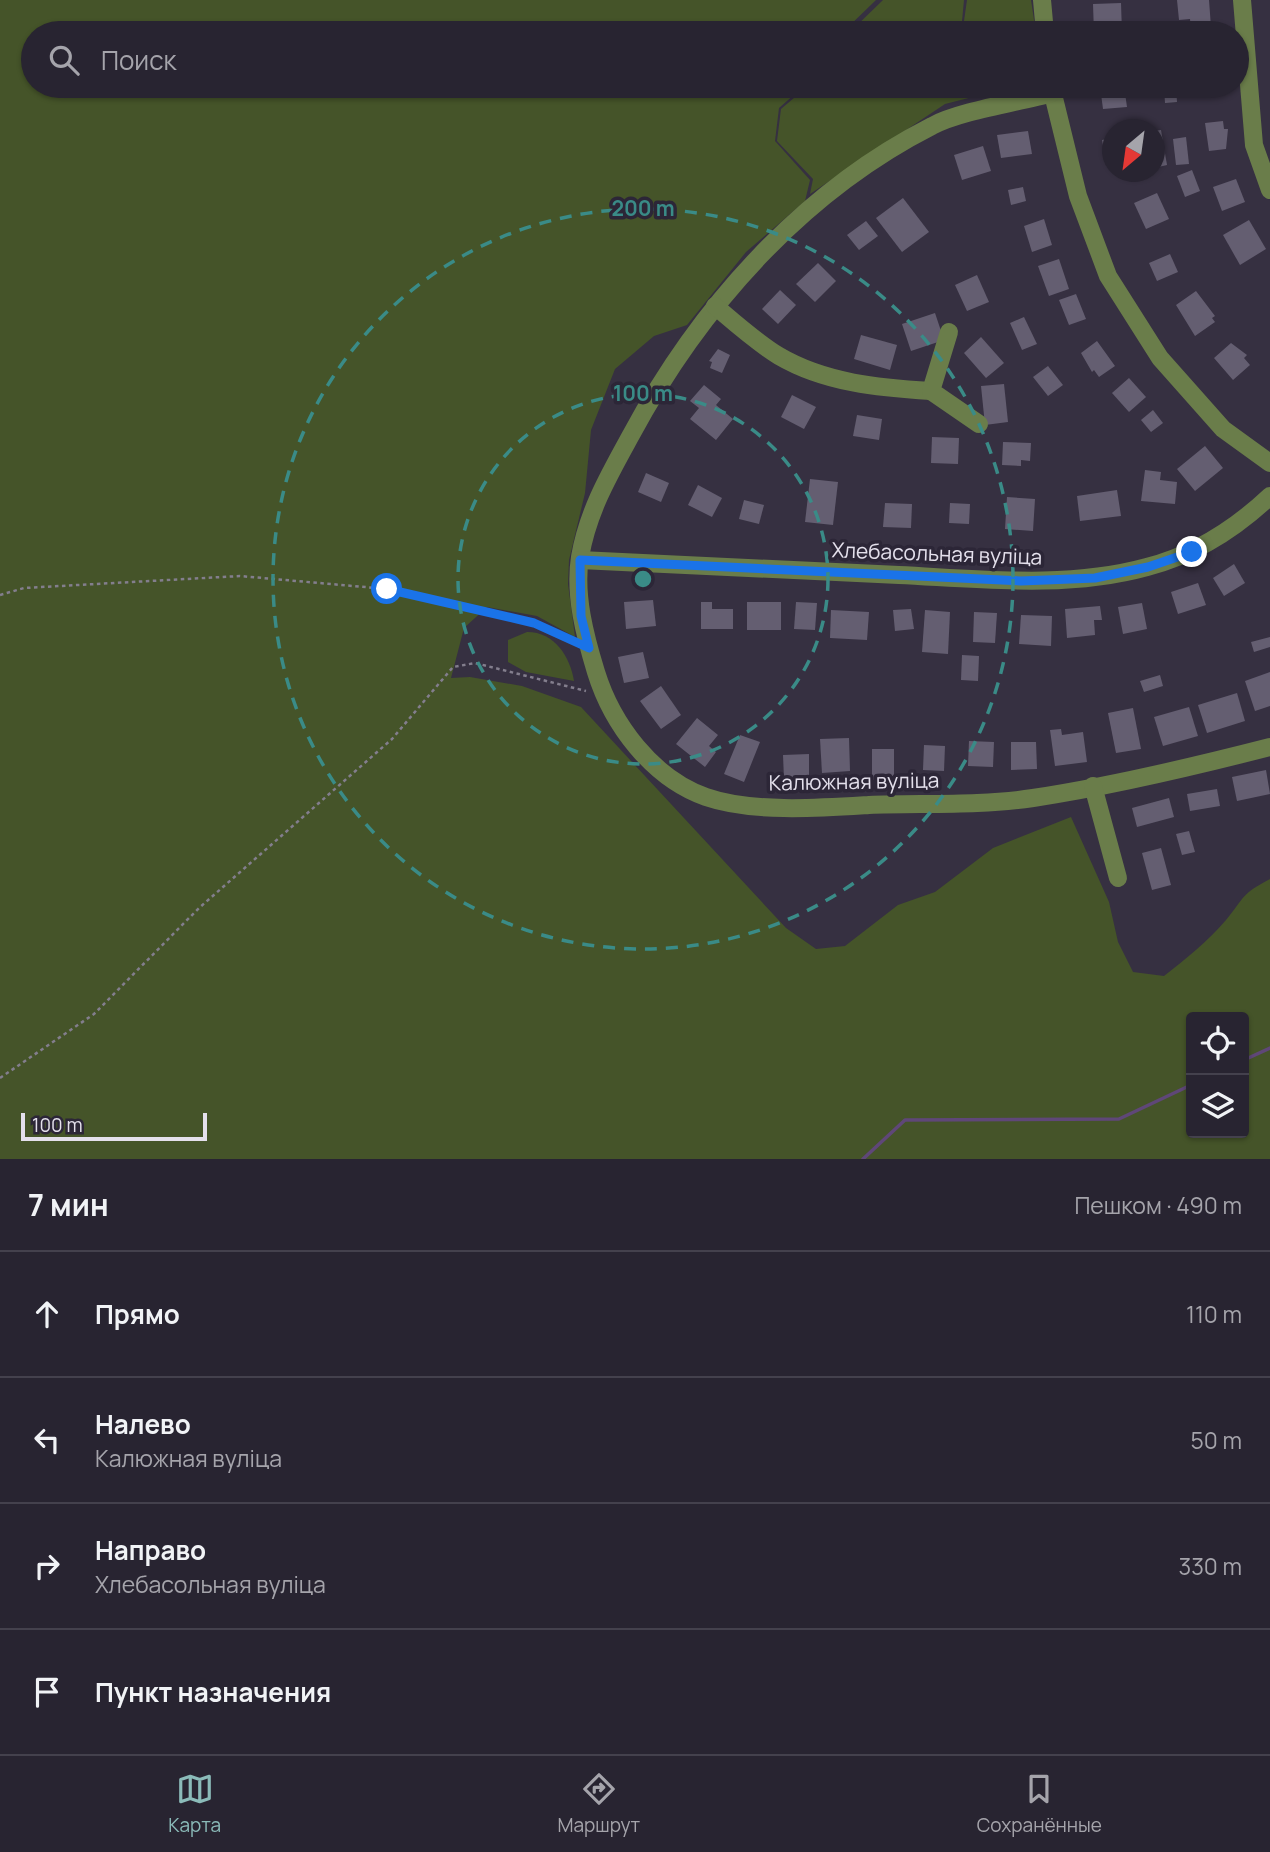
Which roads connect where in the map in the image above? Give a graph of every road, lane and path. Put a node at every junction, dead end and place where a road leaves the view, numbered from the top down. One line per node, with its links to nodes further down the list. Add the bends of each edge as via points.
1 (1042, 0): 3 (street)
2 (1242, 0): 4 (street)
3 (1044, 21)
4 (1244, 21)
5 (1249, 85): 8 (street, via 1254,145)
6 (1024, 98): 9 (street, Калюжная вуліца, via 934,124 847,178 758,258)
7 (1054, 98): 13 (street, via 1078,196 1108,276 1160,358 1223,429)
8 (1270, 190)
9 (715, 306): 11 (street, via 779,356 824,375 877,388); 15 (street, Калюжная вуліца, via 651,398 594,501)
10 (949, 332): 11 (street)
11 (931, 391): 12 (street)
12 (979, 424)
13 (1270, 463)
14 (1270, 496): 15 (street, Хлебасольная вуліца, via 1246,519 1192,552 1095,578 1021,581)
15 (580, 560): 17 (street, Калюжная вуліца, via 581,616)
16 (0, 595): 17 (path, via 24,588 240,576 374,588 534,623)
17 (589, 648): 18 (street, Калюжная вуліца)
18 (603, 695): 20 (street, Калюжная вуліца, via 623,729 657,769 705,797 771,807 844,807 1030,798); 22 (path, via 475,663 453,667 392,739 199,908 93,1014)
19 (1270, 747): 20 (street, Калюжная вуліца)
20 (1093, 786): 21 (street)
21 (1118, 878)
22 (0, 1078)

